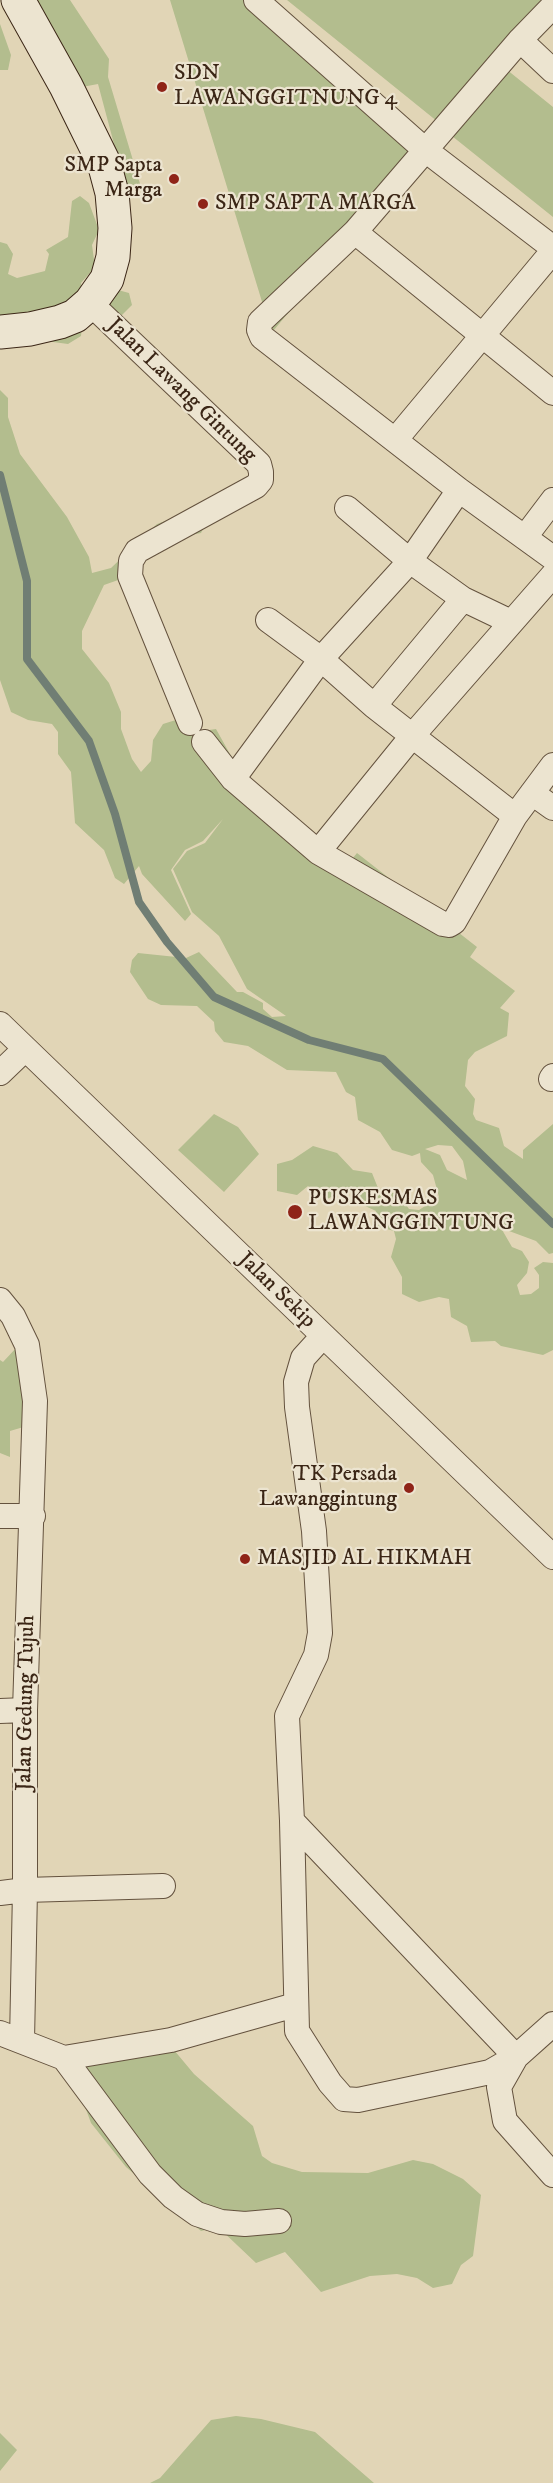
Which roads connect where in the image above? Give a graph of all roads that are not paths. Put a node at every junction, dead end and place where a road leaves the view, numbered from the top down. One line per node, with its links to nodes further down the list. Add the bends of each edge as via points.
1 (18, 0): 9 (main road, via 104,163 112,193 113,257 107,279)
2 (256, 0): 6 (street)
3 (553, 6): 4 (street)
4 (520, 40): 5 (street); 6 (street)
5 (553, 71)
6 (424, 149): 7 (street); 8 (street)
7 (355, 232): 11 (street); 13 (street, via 260,322 259,330)
8 (553, 250): 11 (street)
9 (90, 303): 10 (main road, via 75,316); 26 (street, Jalan Lawang Gintung, via 259,464 261,472 256,486 137,551 131,561 130,576)
10 (15, 331)
11 (482, 336): 12 (street); 13 (street)
12 (553, 393)
13 (396, 438): 14 (street)
14 (459, 490): 17 (street); 19 (street)
15 (553, 500): 17 (street)
16 (347, 508): 19 (street)
17 (525, 537): 18 (street)
18 (553, 558)
19 (410, 561): 21 (street); 24 (street)
20 (553, 575): 23 (street)
21 (463, 599): 23 (street); 25 (street)
22 (268, 620): 24 (street)
23 (511, 622): 27 (street)
24 (321, 659): 25 (street); 30 (street)
25 (374, 706): 27 (street)
26 (190, 723)
27 (413, 735): 33 (street); 34 (street)
28 (204, 742): 30 (street)
29 (553, 765): 31 (street)
30 (233, 779): 34 (street)
31 (532, 793): 32 (street); 33 (street)
32 (553, 808)
33 (515, 816): 34 (street, via 454,922 448,925)
34 (318, 852)
35 (0, 1024): 36 (street, Jalan Sekip)
36 (25, 1049): 37 (street); 39 (street, Jalan Sekip)
37 (0, 1073)
38 (0, 1300): 41 (street, Jalan Gedung Tujuh, via 22,1332 31,1360 35,1401)
39 (323, 1336): 42 (street, Jalan Sekip); 45 (street, via 303,1358 296,1382 314,1531 320,1633 316,1655 287,1716)
40 (0, 1516): 41 (street)
41 (33, 1516): 43 (street, Jalan Gedung Tujuh)
42 (553, 1557)
43 (25, 1710): 44 (street); 47 (street, Jalan Gedung Tujuh)
44 (0, 1711)
45 (292, 1821): 49 (street); 52 (street)
46 (163, 1886): 47 (street)
47 (25, 1890): 48 (street); 51 (street, Jalan Gedung Tujuh)
48 (0, 1893)
49 (295, 2006): 52 (street, via 297,2031 344,2099 358,2100 490,2072); 53 (street, via 171,2040)
50 (553, 2024): 52 (street)
51 (11, 2037): 53 (street)
52 (516, 2057): 54 (street, via 498,2087 505,2121)
53 (64, 2058): 55 (street, via 150,2174 173,2197 197,2214 221,2222)
54 (553, 2175)
55 (279, 2221)

